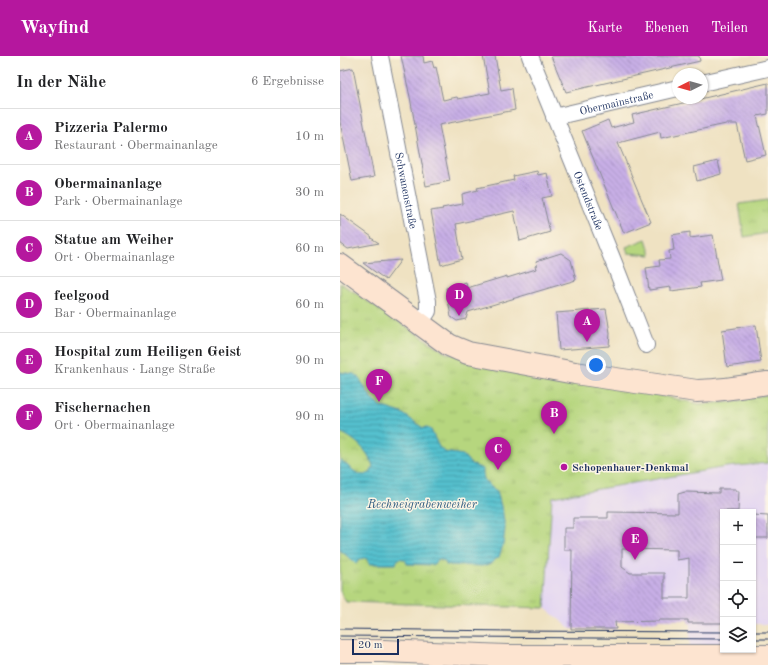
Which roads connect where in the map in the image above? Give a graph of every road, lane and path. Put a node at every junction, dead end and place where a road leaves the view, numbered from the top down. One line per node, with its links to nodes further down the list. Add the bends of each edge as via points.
1 (380, 56): 8 (street, Schwanenstraße, via 428,301 428,311)
2 (530, 56): 6 (street, Ostendstraße)
3 (768, 68): 4 (street)
4 (708, 82)
5 (672, 89): 6 (street, Obermainstraße)
6 (554, 117): 9 (street, Ostendstraße)
7 (340, 265): 8 (main road)
8 (420, 324): 10 (main road, via 458,350 575,373 697,391)
9 (646, 345)
10 (768, 383)
11 (340, 651): 13 (main road, via 383,651)
12 (754, 659): 13 (main road)
13 (505, 660)

